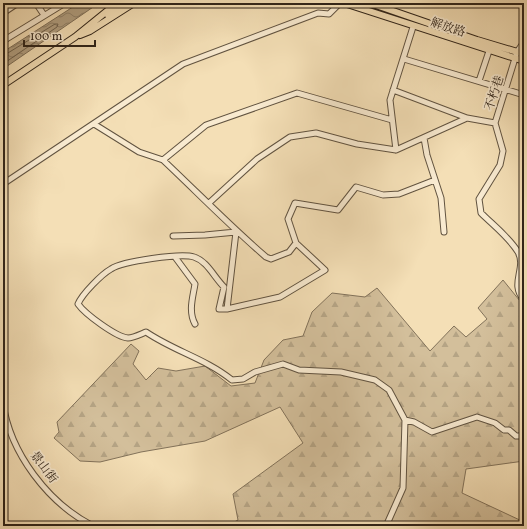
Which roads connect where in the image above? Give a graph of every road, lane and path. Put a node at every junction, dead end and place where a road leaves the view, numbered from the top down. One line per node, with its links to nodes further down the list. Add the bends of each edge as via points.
1 (18, 3): 10 (street)
2 (36, 3): 11 (street)
3 (65, 3): 11 (street)
4 (117, 3): 13 (main road)
5 (125, 3): 13 (main road)
6 (134, 3): 13 (main road, via 90,31)
7 (340, 3): 30 (street, via 329,14 318,12 183,64)
8 (344, 3): 12 (main road, 解放路)
9 (370, 3): 17 (main road, 解放路)
10 (3, 13)
11 (44, 16): 14 (street)
12 (413, 27): 16 (main road, 解放路); 19 (street)
13 (75, 37): 23 (main road)
14 (3, 41)
15 (524, 42): 17 (street, 不朽巷)
16 (489, 51): 20 (main road, 解放路); 22 (street)
17 (517, 52): 18 (main road, 解放路); 20 (street, 不朽巷)
18 (524, 54)
19 (404, 59): 22 (street); 24 (street)
20 (515, 59): 21 (main road, 解放路); 25 (street, 不朽巷)
21 (524, 61)
22 (479, 81): 25 (street)
23 (3, 85)
24 (393, 90): 27 (street); 28 (street, via 390,100)
25 (506, 90): 26 (street); 29 (street, 不朽巷)
26 (524, 95)
27 (468, 118): 29 (street); 31 (street)
28 (392, 120): 32 (street); 33 (street, via 297,93 206,125)
29 (495, 122): 42 (street, 不朽巷, via 503,151 500,165 479,199 478,206 481,213 518,252 521,263 517,286)
30 (94, 124): 33 (street, via 140,152); 35 (street)
31 (424, 138): 32 (street); 34 (street)
32 (396, 150): 36 (street, via 357,144 316,133 290,137 257,159)
33 (163, 160): 36 (street)
34 (435, 180): 38 (street, via 441,198); 40 (street, via 398,194 383,195 356,187 338,210 295,203 288,219)
35 (3, 184)
36 (209, 203): 37 (street)
37 (236, 232): 39 (street); 40 (street, via 271,259 289,252); 43 (street)
38 (444, 232)
39 (173, 236)
40 (296, 243): 43 (street, via 325,270 280,297)
41 (175, 257): 43 (street, via 194,257 206,264 224,287 219,309); 44 (street, via 196,284 192,305); 46 (street, via 153,258 112,268 78,304 89,317 118,334 128,338 146,332 160,342 218,369 232,380 243,379 255,372 284,364 299,370 341,372 375,380 389,390)
42 (524, 300)
43 (227, 309)
44 (195, 324)
45 (3, 403): 48 (street, 景山街, via 17,446 33,473 62,505)
46 (405, 420): 47 (street, via 432,432 477,417 495,423 516,436); 49 (street, via 403,488)
47 (524, 436)
48 (93, 526)
49 (388, 526)

